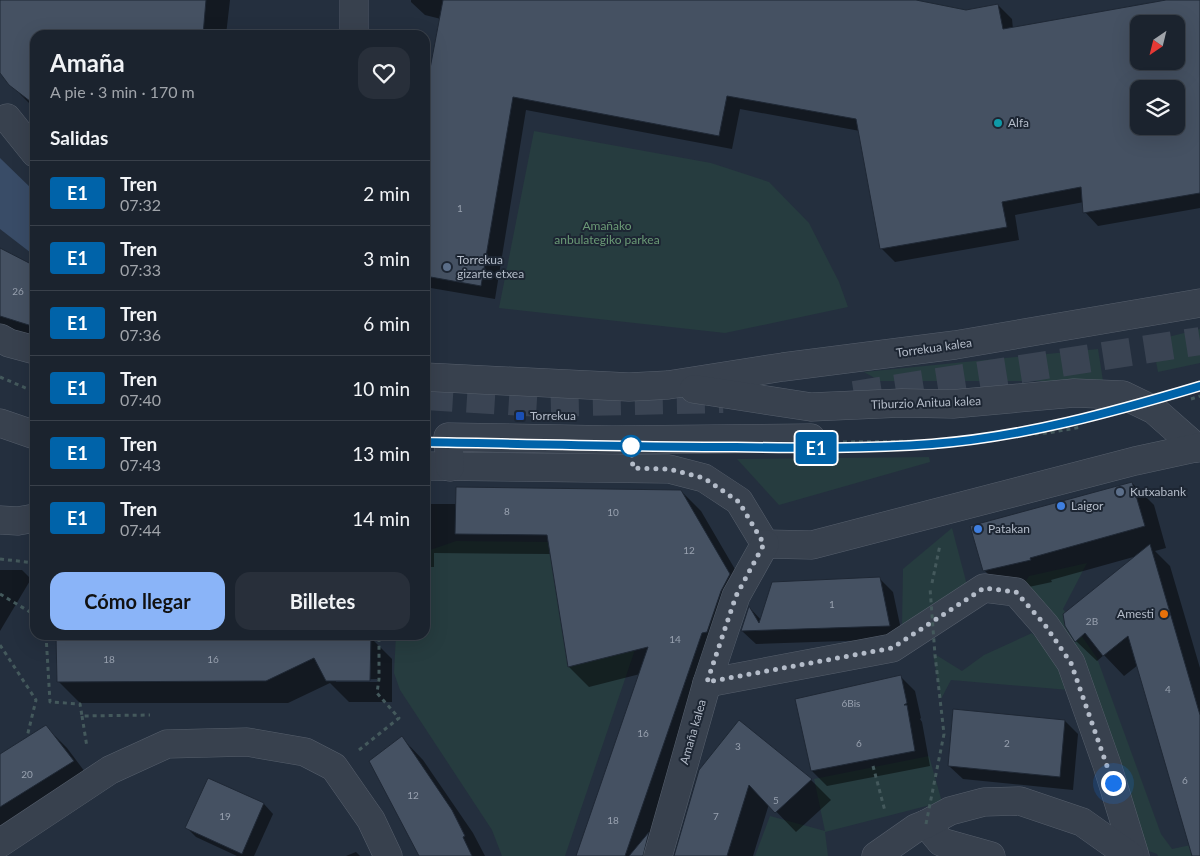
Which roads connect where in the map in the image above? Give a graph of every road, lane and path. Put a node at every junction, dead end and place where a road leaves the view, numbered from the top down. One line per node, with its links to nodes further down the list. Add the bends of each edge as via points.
1 (354, 0): 2 (street)
2 (354, 30)
3 (7, 118): 4 (street)
4 (30, 147)
5 (1200, 303): 10 (street, Torrekua kalea, via 955,345)
6 (0, 338): 7 (street)
7 (30, 349)
8 (0, 377): 11 (path)
9 (430, 377): 10 (street, via 629,387)
10 (668, 385): 15 (street, Tiburzio Anitua kalea, via 811,407 952,404 1074,393 1124,395 1154,410)
11 (30, 390)
12 (0, 423): 13 (street)
13 (30, 433)
14 (812, 438): 16 (street, via 613,440 448,436)
15 (1199, 453): 17 (street, Tiburzio Anitua kalea, via 1135,461)
16 (432, 474): 20 (street, via 669,469 704,478 739,502)
17 (948, 510): 20 (street, Tiburzio Anitua kalea, via 812,545); 35 (path, bridge, via 930,588 944,734)
18 (30, 519): 19 (street)
19 (0, 520)
20 (764, 544): 28 (street, Amaña kalea, via 736,596)
21 (0, 560): 22 (path)
22 (30, 563)
23 (0, 594): 24 (path)
24 (30, 612)
25 (46, 640): 30 (path, via 50,702 80,704)
26 (379, 640): 33 (path, via 377,693 399,718)
27 (0, 645): 31 (path, via 36,700)
28 (707, 682): 39 (street, Amaña kalea); 42 (street, via 892,648 984,588 1016,592 1045,625 1071,663)
29 (155, 715): 30 (path)
30 (82, 716): 32 (path)
31 (27, 737)
32 (88, 752)
33 (358, 752)
34 (873, 766): 37 (path)
35 (926, 824): 37 (street); 40 (street, via 941,842); 41 (street, via 950,811 984,802 1020,801 1082,822)
36 (0, 843): 38 (street, via 110,770 166,744 247,742 305,752 334,767 371,820)
37 (885, 850)
38 (388, 856)
39 (658, 856)
40 (991, 856)
41 (1130, 856)
42 (1135, 856)

